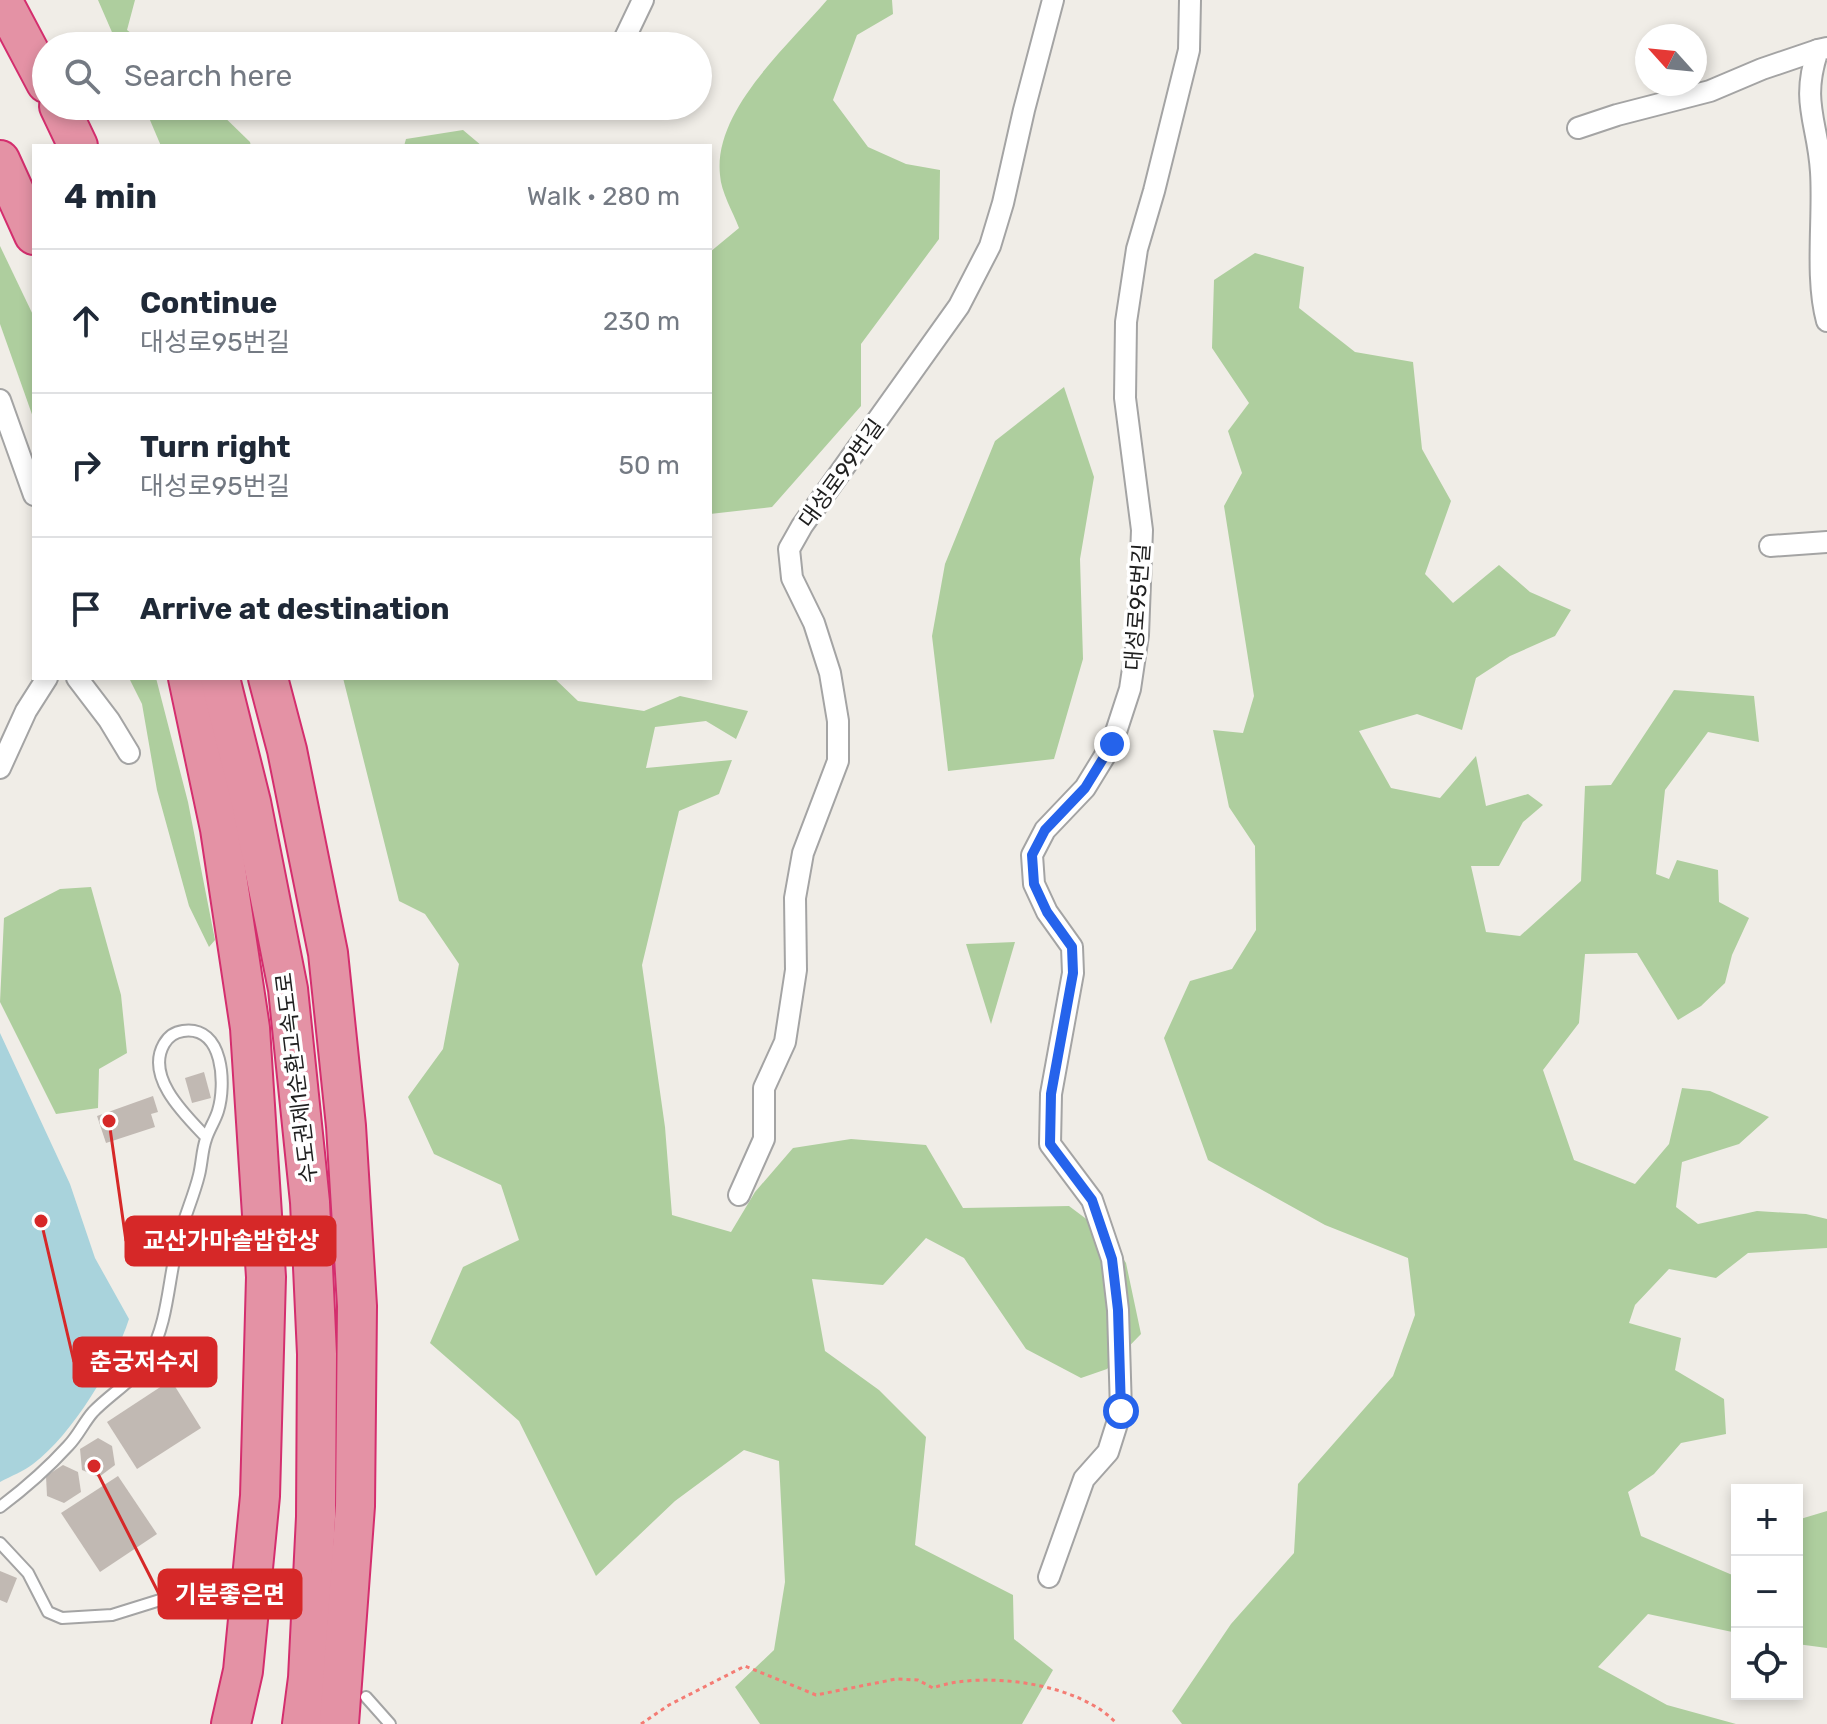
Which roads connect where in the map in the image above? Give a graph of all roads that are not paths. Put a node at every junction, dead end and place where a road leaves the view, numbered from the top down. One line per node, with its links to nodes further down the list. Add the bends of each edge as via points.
1 (2, 0): 7 (highway)
2 (643, 0): 5 (street)
3 (1053, 0): 28 (street, 대성로99번길, via 990,246 959,306 789,549 792,578 830,673 838,761 803,853 795,898 796,970 785,1042 764,1088 764,1139)
4 (1190, 0): 31 (street, 대성로95번길, via 1189,50 1137,249 1126,322 1125,398 1142,530 1130,689 1112,744 1085,788 1045,830 1032,855 1034,884 1072,947 1073,973 1051,1094 1050,1144 1092,1200 1112,1259 1121,1411 1108,1452 1084,1479)
5 (628, 32)
6 (1823, 49): 9 (street, via 1710,91); 15 (street, via 1810,74 1809,108 1821,170)
7 (32, 57)
8 (66, 120): 11 (highway)
9 (1578, 128)
10 (0, 131): 13 (highway)
11 (77, 144)
12 (0, 160): 14 (highway)
13 (32, 185)
14 (32, 231)
15 (1827, 321)
16 (0, 400): 17 (street)
17 (32, 489)
18 (1827, 542): 19 (street)
19 (1770, 546)
20 (46, 680): 26 (street)
21 (79, 680): 25 (street)
22 (188, 680): 34 (highway, 수도권제1순환고속도로, via 220,829 250,1028 266,1277 260,1496 243,1671)
23 (220, 680): 35 (highway, 수도권제1순환고속도로, via 288,989 310,1202 317,1354 316,1517)
24 (269, 680): 36 (highway, 수도권제1순환고속도로, via 328,953 346,1126 357,1306 355,1506)
25 (129, 753)
26 (0, 768)
27 (206, 1137): 27 (lane, via 222,1092 217,1051 210,1039 184,1031 169,1036 158,1063 179,1107); 29 (lane, via 150,1356 94,1411 70,1444)
28 (739, 1195)
29 (0, 1507)
30 (0, 1543): 32 (lane, via 28,1573 48,1612 62,1618 112,1615 189,1591)
31 (1049, 1577)
32 (211, 1592)
33 (366, 1697): 37 (lane)
34 (231, 1724)
35 (302, 1724)
36 (339, 1724)
37 (390, 1724)

